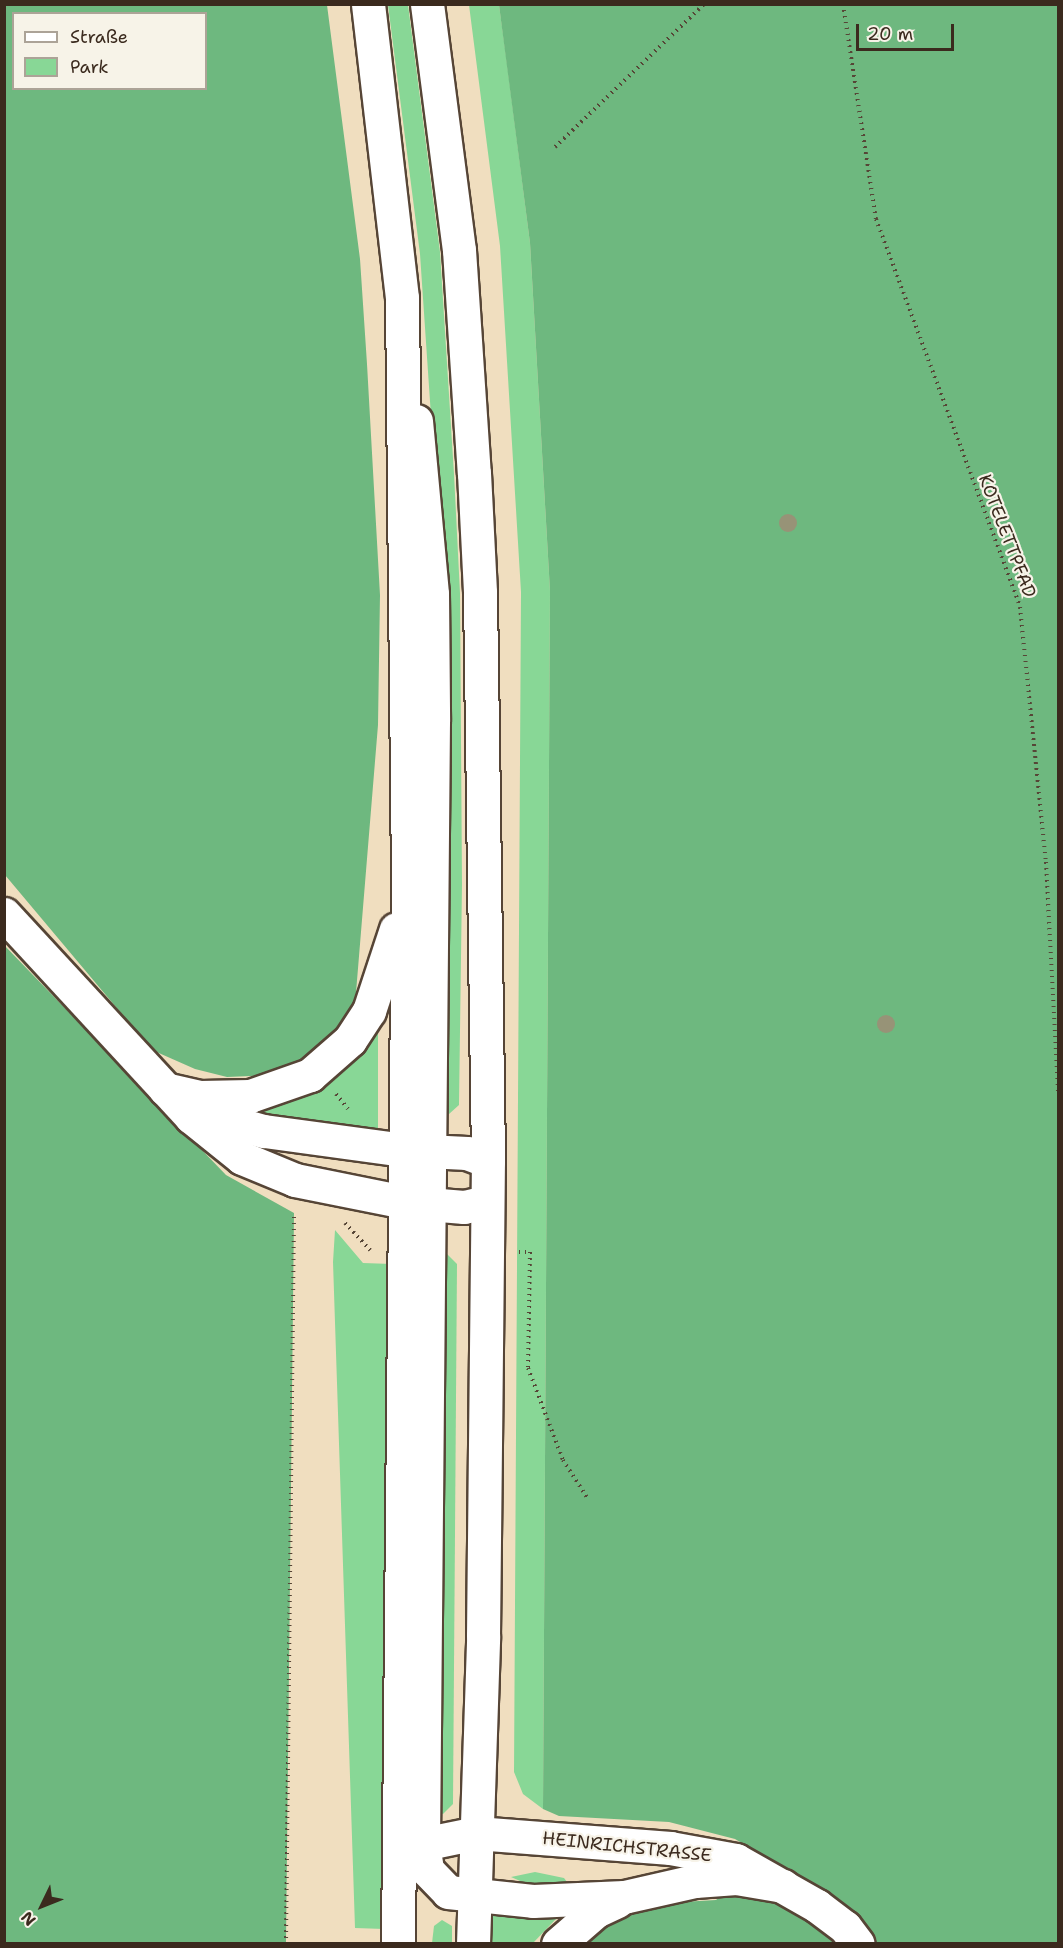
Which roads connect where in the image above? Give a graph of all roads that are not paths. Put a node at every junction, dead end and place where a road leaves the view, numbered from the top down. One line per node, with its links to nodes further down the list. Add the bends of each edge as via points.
1 (368, 4): 3 (main road)
2 (427, 4): 8 (main road, via 459,250 480,593)
3 (402, 298): 4 (main road); 7 (main road, via 432,594 433,721)
4 (408, 884): 6 (main road, via 369,1011 350,1040 316,1071 295,1083 250,1096 200,1097); 7 (main road)
5 (4, 914): 6 (main road)
6 (165, 1089): 7 (main road, via 205,1112 246,1126 296,1137); 10 (main road, via 210,1134 242,1158 295,1180)
7 (417, 1150): 8 (main road, via 467,1153); 10 (main road)
8 (488, 1161): 9 (main road)
9 (486, 1202): 10 (main road, via 464,1206); 11 (main road, via 483,1636)
10 (416, 1203): 12 (main road)
11 (476, 1833): 12 (main road, HEINRICHSTRASSE); 13 (main road, HEINRICHSTRASSE, via 708,1853 751,1866); 14 (main road)
12 (411, 1849): 14 (main road, via 448,1892); 16 (main road)
13 (783, 1886): 15 (main road, via 736,1878 695,1881); 19 (main road, HEINRICHSTRASSE, via 844,1927)
14 (474, 1896): 15 (main road, via 533,1901); 17 (main road)
15 (624, 1897): 18 (main road, via 596,1911)
16 (398, 1944)
17 (473, 1944)
18 (558, 1944)
19 (858, 1944)

